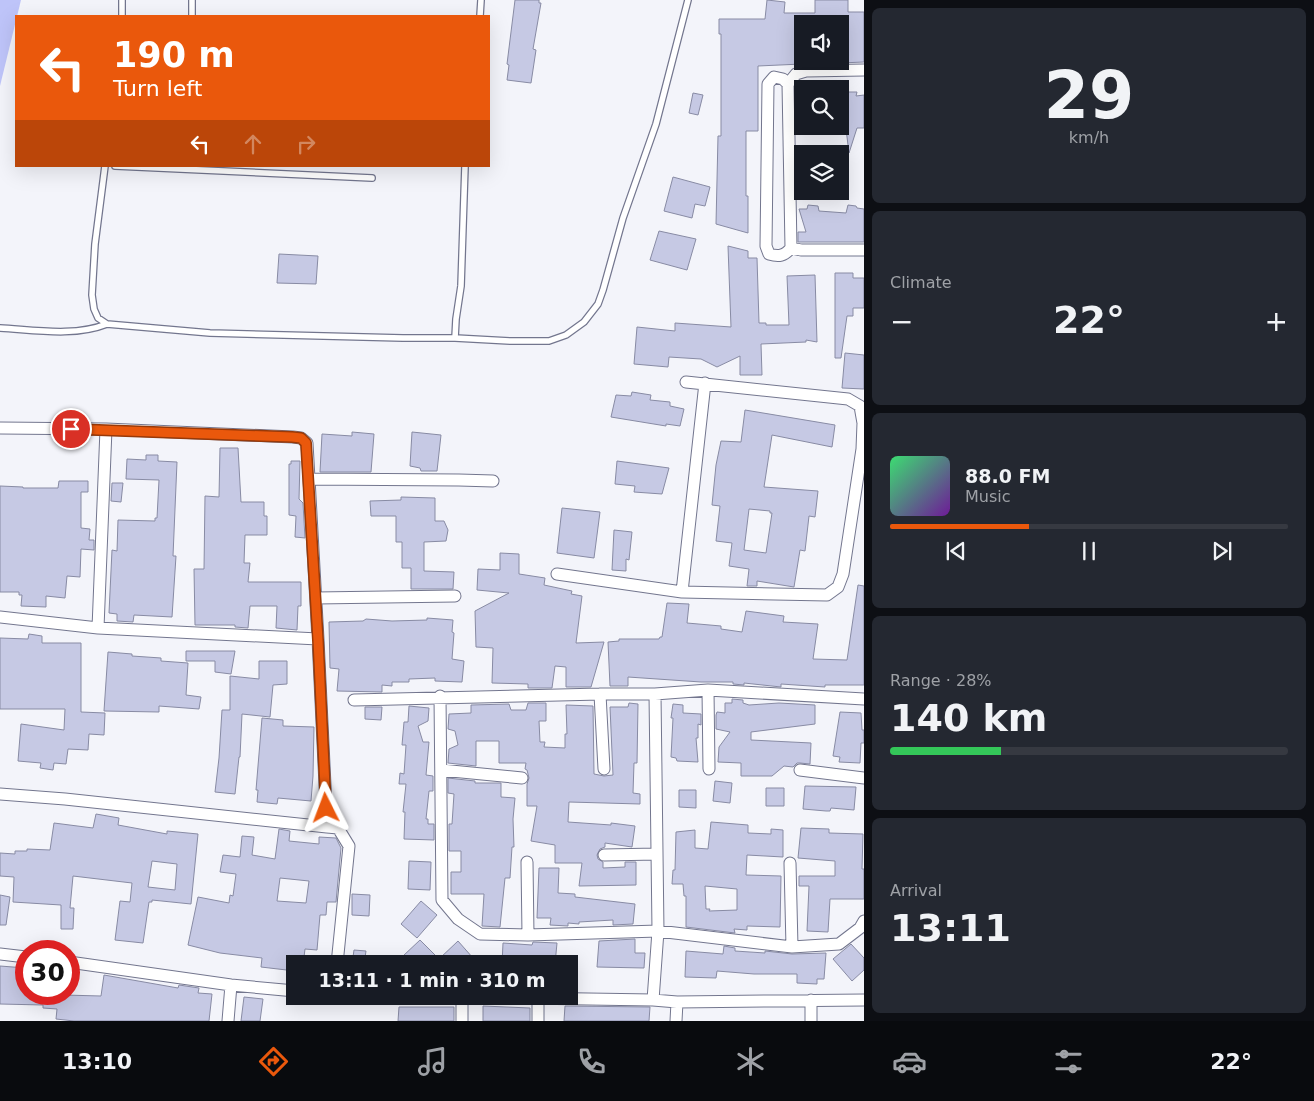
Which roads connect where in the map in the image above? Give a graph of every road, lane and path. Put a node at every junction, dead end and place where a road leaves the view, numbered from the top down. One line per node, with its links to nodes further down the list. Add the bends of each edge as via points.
1 (122, 0): 5 (lane)
2 (192, 0): 6 (lane)
3 (481, 0): 7 (lane)
4 (688, 0): 18 (lane, via 656,124 623,218 598,304 584,322 566,335 549,341)
5 (122, 15)
6 (192, 15)
7 (480, 15)
8 (864, 70): 9 (street, via 806,71 796,74)
9 (788, 84): 14 (street); 14 (street, via 774,77 768,84 766,246 769,254 777,257)
10 (105, 167): 16 (lane, via 92,295 98,318)
11 (136, 167): 13 (lane)
12 (465, 167): 18 (lane, via 461,286)
13 (372, 178)
14 (791, 248): 15 (street)
15 (864, 250)
16 (107, 324): 17 (lane, via 82,331); 18 (lane, via 219,333)
17 (0, 328)
18 (455, 338)
19 (686, 382): 20 (street)
20 (705, 383): 23 (street, via 848,399 860,406); 27 (street)
21 (0, 428): 22 (street)
22 (106, 429): 24 (street, via 301,438 306,443); 31 (street)
23 (863, 449): 27 (street, via 843,574 838,587 827,595)
24 (309, 479): 25 (street); 29 (street)
25 (493, 481)
26 (557, 574): 27 (street)
27 (682, 592)
28 (455, 596): 29 (street)
29 (316, 598): 32 (street)
30 (0, 617): 31 (street)
31 (98, 628): 32 (street)
32 (318, 640): 46 (street)
33 (708, 690): 35 (street); 37 (street); 40 (street)
34 (600, 694): 35 (street); 36 (street); 39 (street)
35 (655, 694): 47 (street)
36 (440, 696): 38 (street); 41 (street)
37 (864, 698)
38 (354, 700)
39 (604, 769)
40 (709, 769)
41 (441, 770): 43 (street); 53 (street, via 442,900 458,919 480,934)
42 (800, 770): 44 (street)
43 (522, 778)
44 (864, 778)
45 (0, 794): 46 (street, via 65,798)
46 (327, 827): 56 (street, via 338,828 349,846)
47 (658, 854): 48 (street); 52 (street)
48 (604, 855)
49 (527, 862): 53 (street)
50 (790, 863): 54 (street)
51 (864, 921): 54 (street, via 839,944)
52 (658, 931): 53 (street); 54 (street); 62 (street)
53 (528, 935)
54 (792, 947)
55 (0, 954): 57 (street)
56 (338, 955)
57 (15, 956)
58 (80, 964): 59 (street)
59 (231, 985): 60 (street); 68 (street)
60 (286, 990)
61 (578, 999): 62 (street)
62 (653, 1000): 65 (street)
63 (811, 1000): 64 (street); 65 (street); 72 (street)
64 (864, 1000)
65 (677, 1002): 71 (street)
66 (462, 1005): 69 (street)
67 (538, 1005): 70 (street)
68 (228, 1021)
69 (462, 1021)
70 (538, 1021)
71 (676, 1021)
72 (811, 1021)

